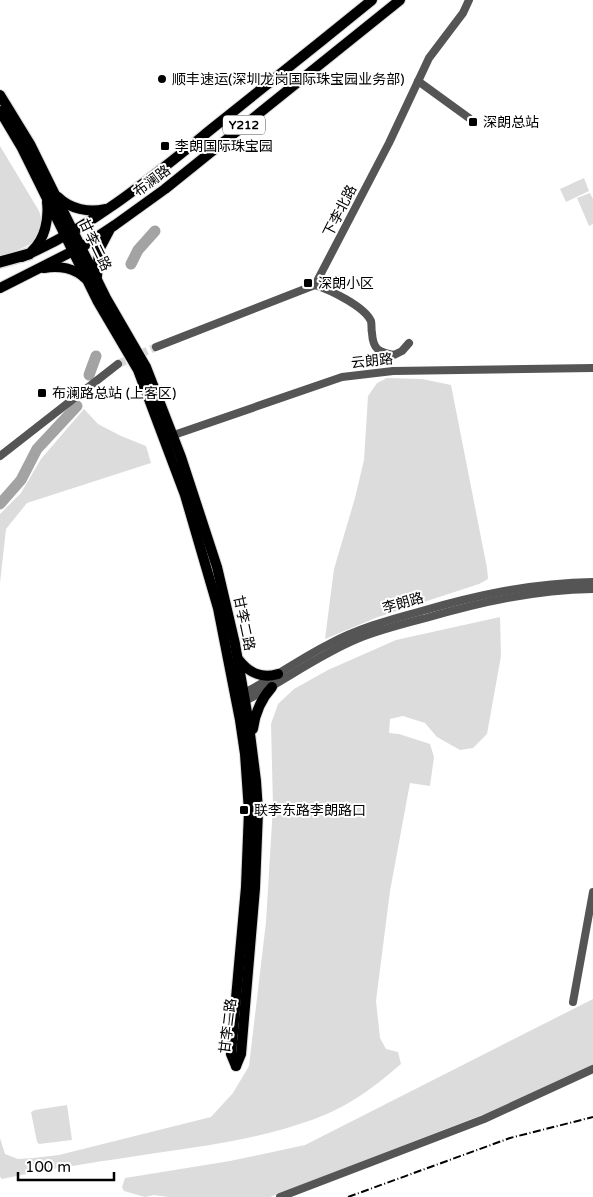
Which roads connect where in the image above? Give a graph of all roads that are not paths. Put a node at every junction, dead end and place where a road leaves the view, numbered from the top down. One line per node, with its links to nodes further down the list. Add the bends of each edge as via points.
1 (372, 0): 9 (main road, 布澜路 / Y212)
2 (400, 0): 10 (main road, 布澜路 / Y212, via 173,183)
3 (469, 0): 4 (street, 下李北路, via 463,13 437,45)
4 (418, 81): 7 (street); 18 (street, 下李北路)
5 (0, 95): 8 (main road, 甘李二路, via 30,144)
6 (0, 111): 8 (main road, 甘李二路)
7 (469, 118)
8 (50, 195): 9 (main road, via 80,209); 11 (main road, 甘李二路); 13 (main road, via 45,227)
9 (111, 207): 11 (main road, 布澜路 / Y212)
10 (115, 225): 12 (main road, 布澜路 / Y212); 17 (main road, via 99,250)
11 (69, 233): 12 (main road, 甘李二路); 13 (main road, 布澜路 / Y212)
12 (77, 249): 16 (main road, 布澜路 / Y212); 17 (main road, 甘李二路)
13 (29, 254): 14 (highway); 15 (main road, 布澜路 / Y212)
14 (0, 262)
15 (0, 266)
16 (38, 269): 17 (main road, via 68,268); 19 (main road, 布澜路 / Y212)
17 (93, 282): 24 (main road, 甘李二路, via 146,367)
18 (316, 285): 20 (street, via 332,290 366,315 372,322 378,351 394,356); 21 (street)
19 (0, 288)
20 (409, 343)
21 (156, 347)
22 (118, 364): 25 (street)
23 (593, 368): 24 (street, 云朗路, via 392,371 351,376 327,381)
24 (169, 437): 28 (main road, 甘李二路, via 196,500 217,567); 31 (main road, 甘李二路, via 208,570)
25 (0, 456)
26 (593, 582): 29 (street, 李朗路, via 520,587 382,622 329,644)
27 (593, 589): 30 (street, 李朗路, via 547,591 492,600 384,630 332,651)
28 (238, 658): 29 (main road, via 256,674); 31 (main road, 甘李二路)
29 (278, 674): 31 (street, 李朗路)
30 (272, 687): 31 (street, 李朗路); 32 (main road, via 258,707)
31 (240, 699): 32 (main road, 甘李二路); 32 (main road, 甘李二路, via 249,811 246,888 231,1054 236,1066 241,1054 256,879 258,811)
32 (251, 742)
33 (593, 892): 34 (street)
34 (574, 1002)
35 (593, 1070): 36 (street, via 484,1119)
36 (280, 1197)

